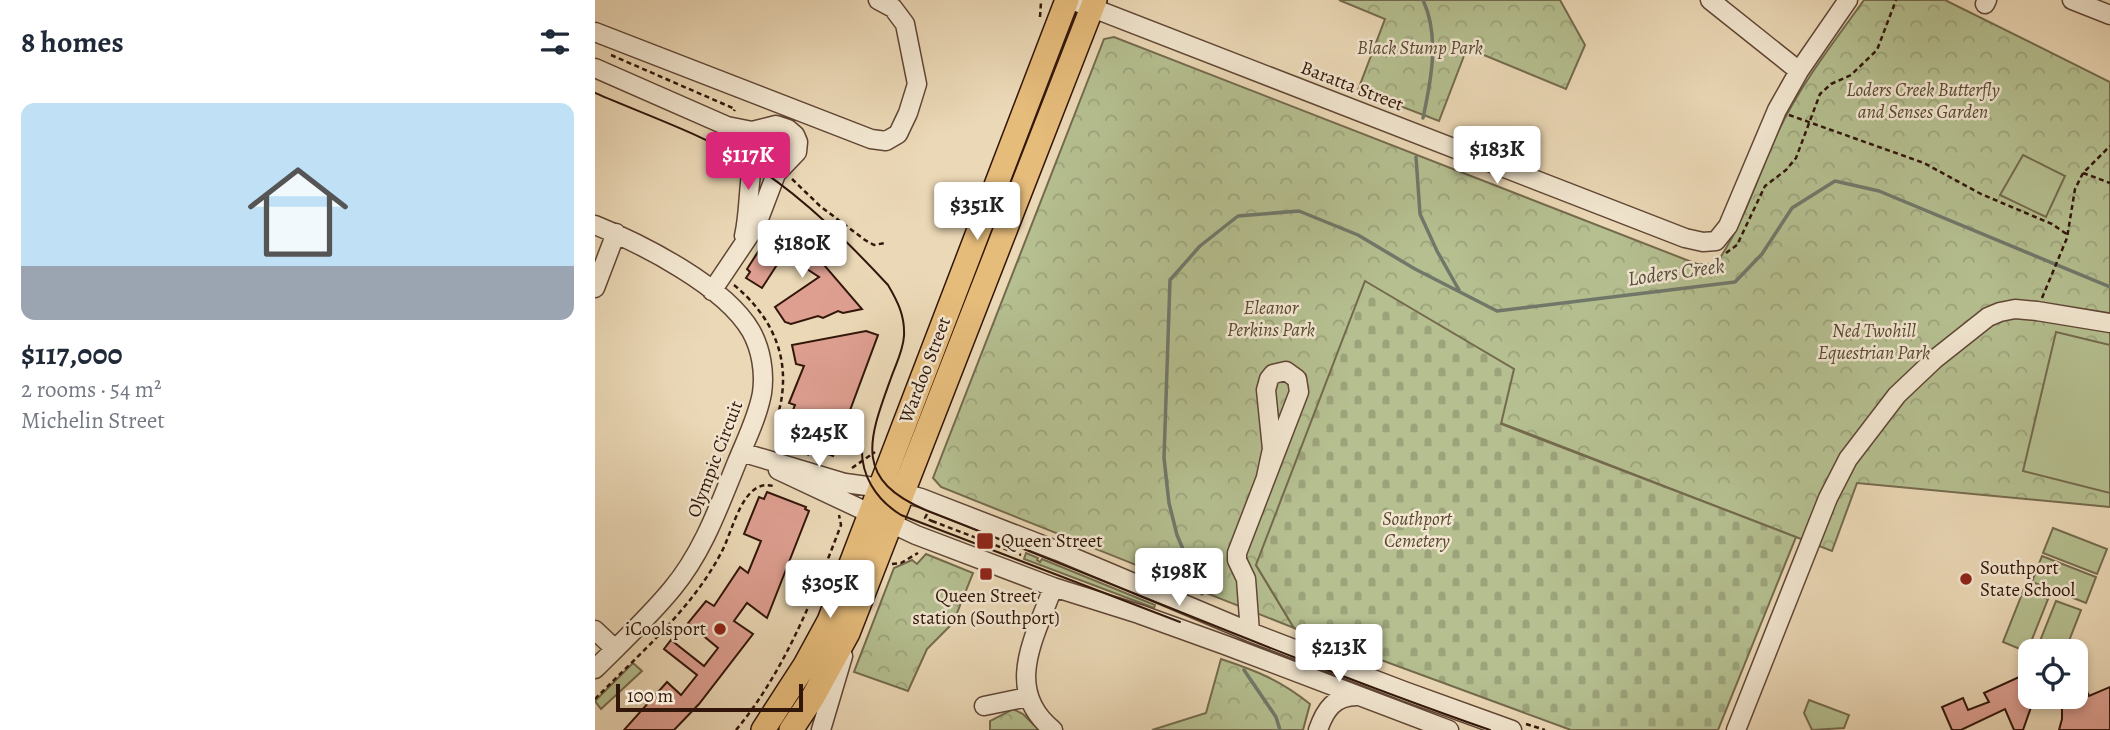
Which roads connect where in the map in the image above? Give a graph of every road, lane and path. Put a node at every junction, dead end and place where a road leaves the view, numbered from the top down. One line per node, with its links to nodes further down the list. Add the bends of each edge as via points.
1 (878, 0): 17 (street, via 899,14 908,35 918,78 908,113 898,134 886,141)
2 (1710, 0): 13 (street)
3 (1848, 0): 13 (street, Baratta Street)
4 (1896, 0): 16 (path, via 1877,50 1851,75 1820,94)
5 (2072, 0): 8 (street)
6 (1041, 2): 9 (path)
7 (1081, 2): 15 (street, Baratta Street, via 1685,239 1703,242 1716,241 1728,226); 41 (main road, Wardoo Street); 43 (main road, Wardoo Street)
8 (2110, 15)
9 (1041, 16)
10 (595, 32): 14 (street)
11 (608, 54): 18 (path, via 735,109)
12 (595, 68): 18 (street)
13 (1799, 71): 15 (street, Baratta Street)
14 (766, 99): 17 (street); 19 (street, via 773,110)
15 (1777, 111): 16 (path)
16 (1809, 123): 28 (path, via 1924,163 2052,224); 31 (path, via 1796,158 1765,186 1737,246)
17 (834, 125): 21 (street, via 811,126)
18 (726, 128): 19 (street); 22 (street); 22 (path)
19 (767, 128): 21 (street, via 779,125 791,131); 22 (street)
20 (2110, 146): 23 (path)
21 (797, 150): 30 (street, via 775,176 757,224)
22 (749, 152): 30 (street, via 745,231)
23 (2083, 173): 25 (path); 28 (path, via 2075,189)
24 (790, 176): 29 (path, via 865,240 874,245)
25 (2110, 183)
26 (595, 225): 27 (street, Olympic Circuit)
27 (616, 233): 34 (street); 35 (street, Olympic Circuit, via 668,259)
28 (2067, 237): 33 (path)
29 (885, 243)
30 (737, 255): 35 (street)
31 (1716, 257)
32 (732, 283): 39 (path, via 764,317 780,350 782,395 775,429 780,442)
33 (2048, 283)
34 (595, 288)
35 (712, 291): 38 (street, Olympic Circuit, via 750,330 761,361 759,407)
36 (2110, 323): 71 (street, via 2037,311 2000,312 1944,351 1897,395 1848,459 1828,498)
37 (879, 447): 44 (path, via 857,467 847,469)
38 (747, 454): 44 (street, via 798,467); 55 (street, Olympic Circuit, via 690,565)
39 (813, 457)
40 (1266, 477): 40 (street, via 1272,449 1267,384 1273,374 1286,371 1296,378 1300,392); 54 (street, via 1237,552 1246,576)
41 (880, 488): 43 (street); 44 (street); 46 (main road, Wardoo Street)
42 (781, 489): 60 (path, via 764,484 748,492 705,580)
43 (903, 492): 48 (main road, Wardoo Street); 54 (street)
44 (840, 502): 46 (street); 63 (path, via 841,525 813,599 774,674)
45 (928, 511): 47 (path, via 925,518)
46 (870, 513): 48 (street); 64 (main road, Wardoo Street, via 829,621)
47 (932, 521): 49 (path); 50 (path)
48 (891, 523): 51 (street); 52 (main road, Wardoo Street)
49 (930, 527)
50 (1021, 555)
51 (1053, 587): 57 (street); 59 (street, via 1026,662)
52 (853, 623): 65 (main road, Wardoo Street); 66 (street, Wardoo Street)
53 (595, 630): 55 (street)
54 (1250, 632): 70 (street)
55 (615, 649): 56 (street, Olympic Circuit)
56 (595, 669)
57 (1313, 679): 58 (street); 62 (street, via 1320,688)
58 (1357, 696): 62 (street, via 1343,698); 69 (street)
59 (1028, 697): 61 (street); 67 (street)
60 (595, 699)
61 (985, 706)
62 (1325, 712): 68 (street)
63 (736, 730)
64 (763, 730)
65 (791, 730)
66 (821, 730)
67 (1053, 730)
68 (1318, 730)
69 (1450, 730)
70 (1512, 730)
71 (1736, 730)

